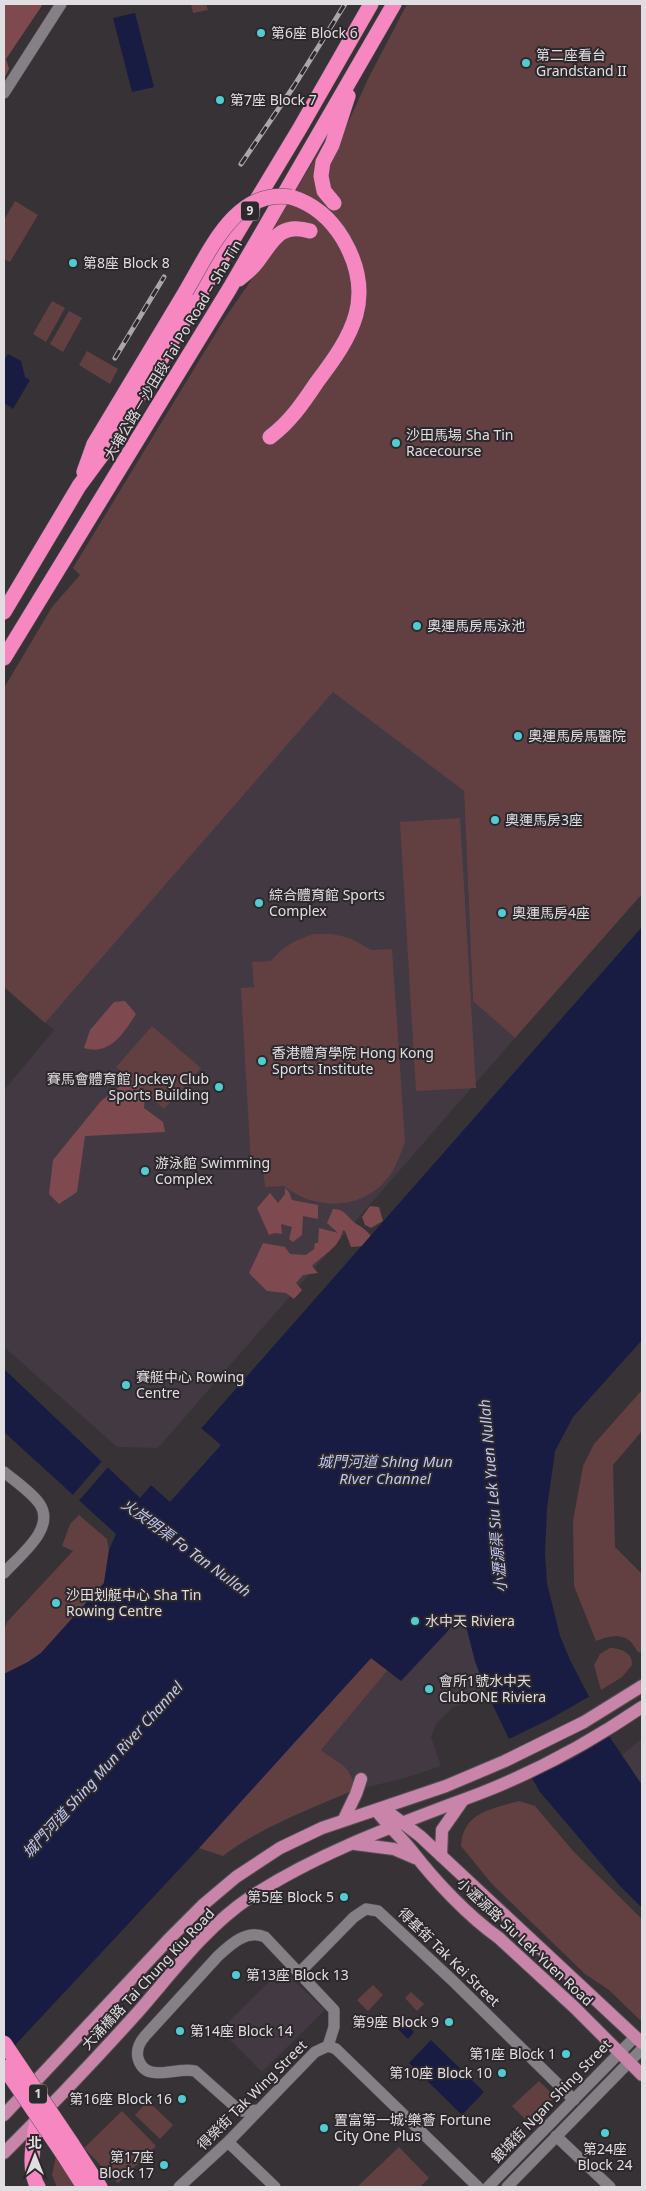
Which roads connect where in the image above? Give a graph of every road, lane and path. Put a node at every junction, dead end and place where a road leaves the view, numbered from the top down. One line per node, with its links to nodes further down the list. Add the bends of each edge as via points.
1 (61, 4): 5 (street)
2 (371, 4): 10 (highway, 大埔公路－沙田段 Tai Po Road – Sha Tin / 9, via 106,450)
3 (394, 4): 4 (highway, 大埔公路－沙田段 Tai Po Road – Sha Tin / 9)
4 (354, 75): 6 (highway, via 320,176 324,191); 8 (highway, 大埔公路－沙田段 Tai Po Road – Sha Tin / 9)
5 (4, 93)
6 (334, 203)
7 (310, 231): 8 (highway, via 288,229 278,234 255,265)
8 (230, 288): 12 (highway, 大埔公路－沙田段 Tai Po Road – Sha Tin / 9)
9 (270, 437): 10 (highway, bridge, via 290,420 349,336 359,290 348,249 337,230 305,202 284,196 271,196 243,208 220,235 94,444)
10 (79, 486): 11 (highway, 大埔公路－沙田段 Tai Po Road – Sha Tin / 9)
11 (4, 612)
12 (4, 658)
13 (4, 1472): 14 (street, via 34,1497 44,1516 39,1534)
14 (4, 1573)
15 (642, 1686): 19 (main road, 大涌橋路 Tai Chung Kiu Road, via 561,1735 505,1762)
16 (642, 1707): 18 (main road, 大涌橋路 Tai Chung Kiu Road, via 617,1724 515,1778)
17 (361, 1779): 20 (main road)
18 (464, 1799): 21 (main road, 大涌橋路 Tai Chung Kiu Road); 24 (main road, via 442,1830)
19 (379, 1809): 20 (main road, 大涌橋路 Tai Chung Kiu Road, via 357,1818); 21 (main road, 小瀝源路 Siu Lek Yuen Road); 22 (main road)
20 (344, 1819): 37 (main road, 大涌橋路 Tai Chung Kiu Road, via 280,1848 210,1899)
21 (404, 1823): 22 (main road, 大涌橋路 Tai Chung Kiu Road); 24 (main road, 小瀝源路 Siu Lek Yuen Road)
22 (390, 1828): 23 (main road, 大涌橋路 Tai Chung Kiu Road); 25 (main road, 小瀝源路 Siu Lek Yuen Road)
23 (352, 1844): 25 (main road, via 394,1849); 38 (main road, 大涌橋路 Tai Chung Kiu Road, via 289,1874 220,1921)
24 (441, 1856): 27 (main road, 小瀝源路 Siu Lek Yuen Road)
25 (418, 1860): 31 (main road, 小瀝源路 Siu Lek Yuen Road, via 485,1928)
26 (299, 1973): 29 (street, 得榮街 Tak Wing Street, via 334,2010 334,2027); 35 (street, 得基街 Tak Kei Street, via 354,1916 362,1910 378,1911); 36 (street, via 265,1937 254,1934 242,1938 211,1962 138,2047 137,2057 148,2072 195,2070 240,2111)
27 (639, 2040): 31 (street, 銀城街 Ngan Shing Street)
28 (4, 2043): 44 (highway, 1, bridge)
29 (328, 2046): 36 (street, 得榮街 Tak Wing Street, via 315,2052); 47 (street, via 336,2049)
30 (642, 2049): 32 (street, 銀城街 Ngan Shing Street)
31 (620, 2052): 32 (main road, 小瀝源路 Siu Lek Yuen Road); 35 (street, 銀城街 Ngan Shing Street)
32 (629, 2062): 34 (main road, 小瀝源路 Siu Lek Yuen Road); 39 (street, 銀城街 Ngan Shing Street)
33 (4, 2067): 43 (highway, 1, bridge)
34 (642, 2074)
35 (574, 2100): 48 (street, 銀城街 Ngan Shing Street)
36 (259, 2110): 40 (street, 得榮街 Tak Wing Street)
37 (4, 2115)
38 (37, 2120): 41 (main road, 大涌橋路 Tai Chung Kiu Road); 42 (highway, via 33,2150)
39 (556, 2136): 49 (street, 銀城街 Ngan Shing Street); 50 (street)
40 (228, 2142): 45 (street, 得榮街 Tak Wing Street); 46 (street)
41 (4, 2153)
42 (38, 2187)
43 (84, 2187)
44 (100, 2187)
45 (179, 2187)
46 (275, 2187)
47 (478, 2187)
48 (488, 2187)
49 (506, 2187)
50 (610, 2187)

